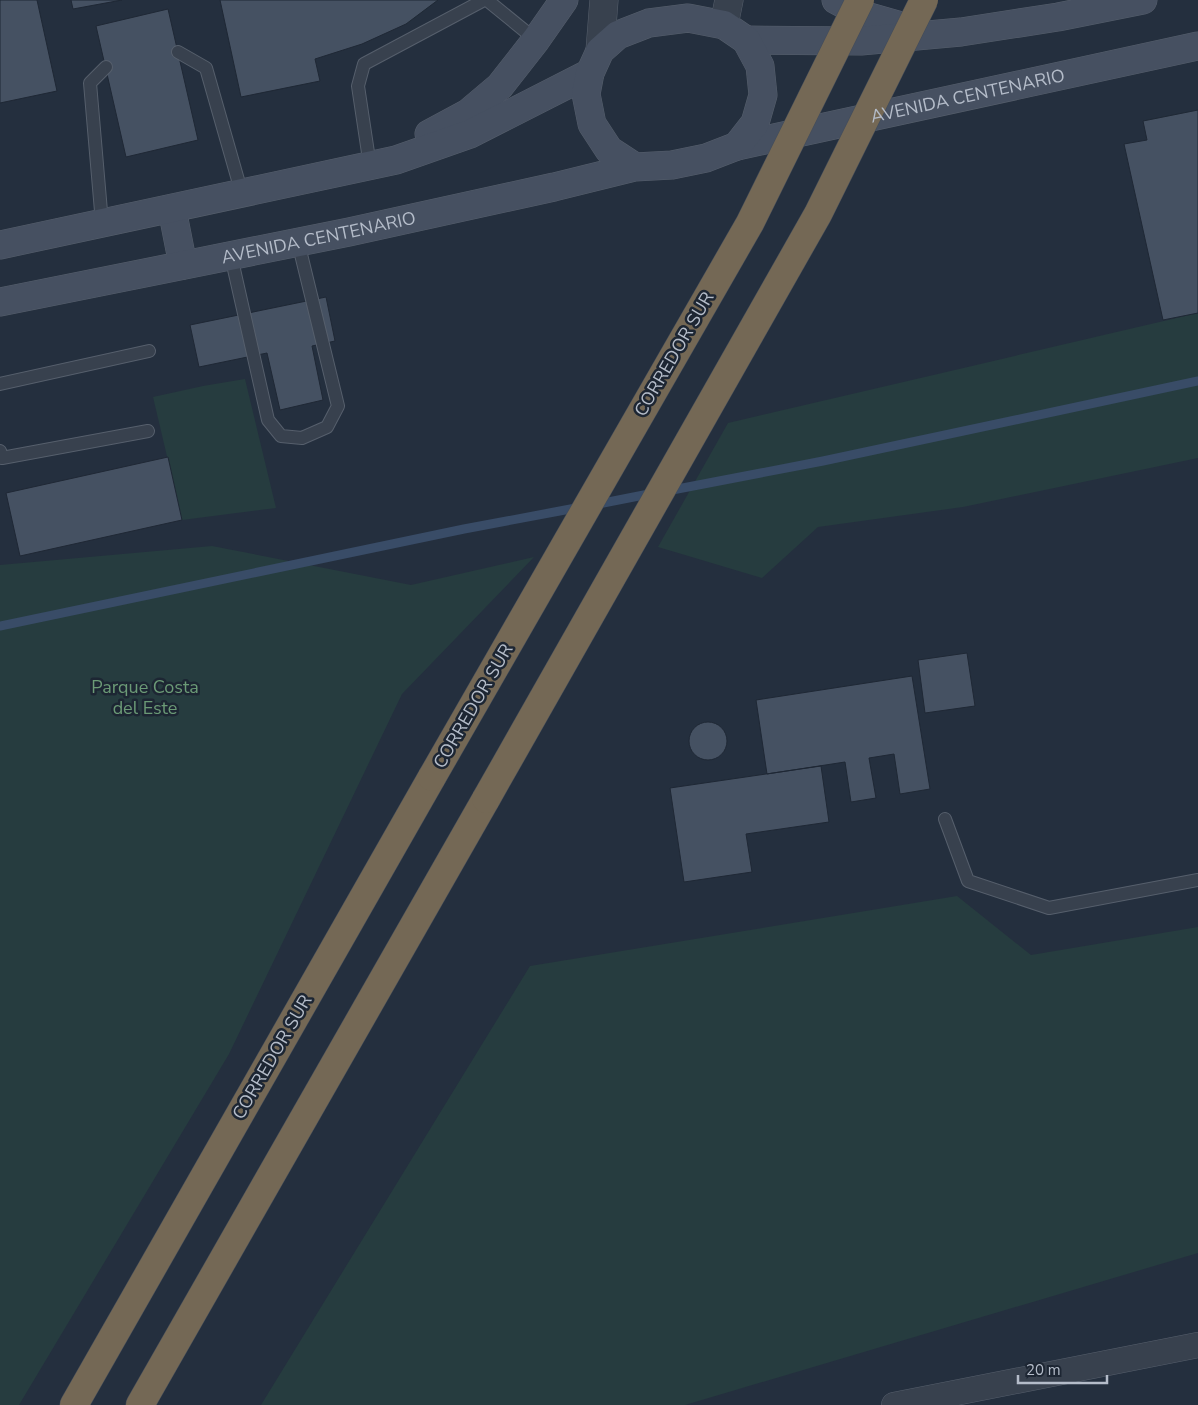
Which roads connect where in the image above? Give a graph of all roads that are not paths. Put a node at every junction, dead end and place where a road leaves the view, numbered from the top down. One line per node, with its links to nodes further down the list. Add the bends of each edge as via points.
1 (486, 0): 11 (lane); 17 (lane, via 364,64 358,86)
2 (564, 0): 11 (main road)
3 (604, 0): 14 (street)
4 (836, 0): 10 (main road, via 866,16 912,30)
5 (860, 0): 34 (highway, CORREDOR SUR, bridge, via 750,223)
6 (924, 0): 35 (highway, bridge, via 818,214)
7 (1143, 0): 8 (main road)
8 (1088, 6): 10 (main road, via 1058,17)
9 (733, 22): 10 (main road, via 861,41); 14 (main road, via 688,18 649,23 618,35); 16 (main road, via 760,66 763,95 755,123)
10 (961, 32)
11 (536, 40): 17 (main road, via 500,86 468,113)
12 (1198, 46): 16 (main road, AVENIDA CENTENARIO)
13 (178, 52): 19 (lane, via 206,68)
14 (595, 62): 17 (main road, via 470,134); 18 (main road, via 586,94 592,124 609,150)
15 (106, 67): 21 (lane, via 90,83)
16 (737, 146): 18 (main road, via 689,162)
17 (383, 163): 19 (main road)
18 (635, 167): 22 (main road, AVENIDA CENTENARIO)
19 (242, 194): 20 (main road)
20 (172, 209): 21 (main road); 25 (main road)
21 (102, 223): 23 (main road)
22 (298, 242): 24 (main road, AVENIDA CENTENARIO); 24 (lane, via 338,406 327,427 302,438 281,436 268,420)
23 (0, 245)
24 (231, 256): 25 (main road, AVENIDA CENTENARIO)
25 (183, 265): 26 (main road, AVENIDA CENTENARIO)
26 (0, 302)
27 (149, 351): 28 (lane)
28 (0, 384)
29 (148, 431): 30 (lane, via 2,458)
30 (0, 451)
31 (946, 819): 32 (lane, via 968,881 1049,908)
32 (1198, 880)
33 (1198, 1345): 36 (street)
34 (74, 1405)
35 (140, 1405)
36 (894, 1405)

